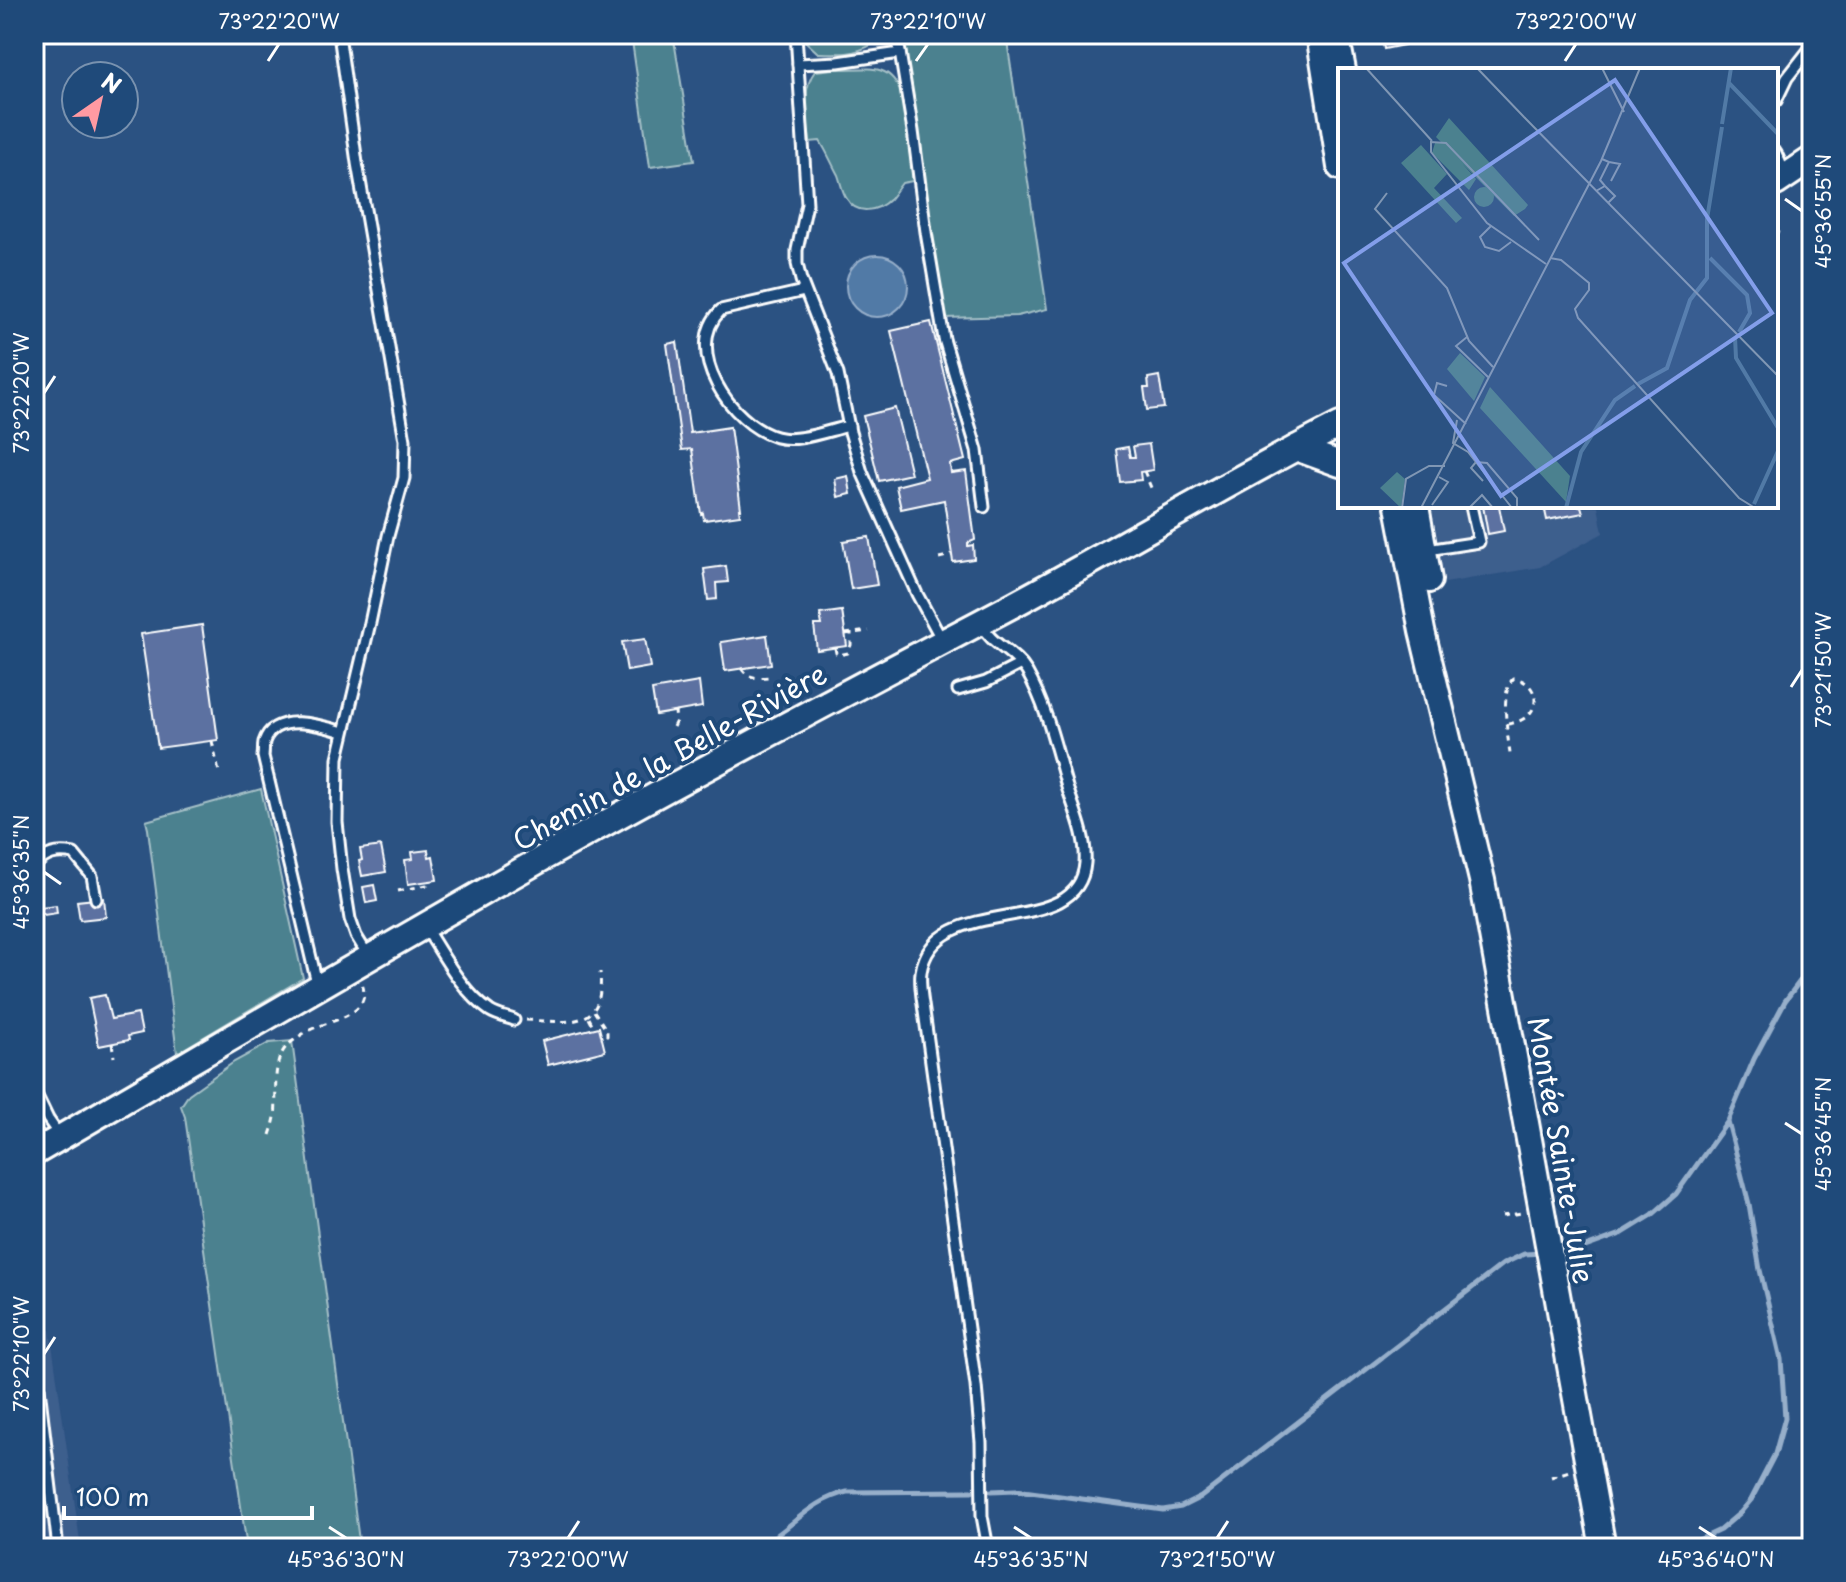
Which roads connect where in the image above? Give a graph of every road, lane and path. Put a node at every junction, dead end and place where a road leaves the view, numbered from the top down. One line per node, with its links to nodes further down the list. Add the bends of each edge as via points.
1 (339, 34): 43 (lane, via 406,459)
2 (796, 34): 8 (lane)
3 (897, 34): 7 (lane)
4 (1319, 34): 11 (main road)
5 (1336, 34): 9 (main road)
6 (1812, 46): 10 (lane)
7 (900, 53): 8 (lane); 21 (lane, via 944,339 977,450)
8 (798, 64): 14 (lane, via 807,204 797,264)
9 (1343, 68)
10 (1778, 97)
11 (1338, 154)
12 (1812, 159): 13 (main road)
13 (1781, 180)
14 (804, 291): 15 (lane, via 838,374); 15 (lane, via 721,310 708,329 709,367 731,405 766,433 786,439)
15 (849, 426): 34 (lane, via 883,522)
16 (1338, 426): 17 (main road, Chemin de la Belle-Rivière)
17 (1296, 448): 18 (main road); 30 (main road, Chemin de la Belle-Rivière)
18 (1338, 463)
19 (1144, 471): 20 (path)
20 (1152, 490)
21 (984, 507)
22 (1402, 508): 27 (main road, Montée Sainte-Julie)
23 (1402, 508): 46 (main road, Montée Sainte-Julie, via 1422,631)
24 (1471, 508): 27 (lane, via 1479,542)
25 (1544, 508): 26 (path)
26 (1546, 514)
27 (1424, 551): 46 (main road, Montée Sainte-Julie)
28 (952, 555): 29 (path)
29 (939, 558)
30 (979, 622): 34 (main road, Chemin de la Belle-Rivière); 36 (lane, via 990,639)
31 (869, 631): 32 (path)
32 (851, 633): 33 (path); 35 (path, via 848,653 839,655)
33 (845, 634)
34 (943, 642): 52 (main road, Chemin de la Belle-Rivière)
35 (835, 648)
36 (1021, 664): 39 (lane); 69 (lane, via 1044,712 1080,827 1083,874 1061,901 978,921 946,935 929,953 921,974 976,1386)
37 (741, 668): 38 (path, via 751,677)
38 (769, 677)
39 (958, 690)
40 (675, 712): 42 (path)
41 (1508, 724): 41 (path, via 1505,692 1514,678 1522,679 1535,707 1524,720); 45 (path)
42 (673, 727)
43 (343, 732): 53 (lane, via 337,822); 55 (lane, via 302,722 286,724 264,742)
44 (212, 741): 47 (path)
45 (1510, 754)
46 (1454, 764): 70 (main road, Montée Sainte-Julie, via 1482,880)
47 (219, 772)
48 (34, 867): 51 (lane, via 47,855 74,854 92,876)
49 (427, 881): 50 (path)
50 (398, 891)
51 (96, 899)
52 (424, 925): 53 (main road, Chemin de la Belle-Rivière); 58 (lane, via 477,1001)
53 (361, 962): 55 (main road, Chemin de la Belle-Rivière); 64 (path, via 362,1006 311,1029 285,1048 278,1062)
54 (600, 972): 56 (path, via 601,992)
55 (318, 987): 65 (main road, Chemin de la Belle-Rivière)
56 (594, 1011): 57 (path); 60 (path, via 607,1031)
57 (588, 1017): 58 (path); 59 (path)
58 (514, 1020)
59 (594, 1028)
60 (602, 1039)
61 (112, 1043): 62 (path)
62 (114, 1057)
63 (34, 1090): 65 (lane)
64 (270, 1135)
65 (61, 1138): 66 (main road, Chemin de la Belle-Rivière)
66 (34, 1153)
67 (34, 1367): 68 (lane)
68 (58, 1548)
69 (988, 1548)
70 (1603, 1548)

